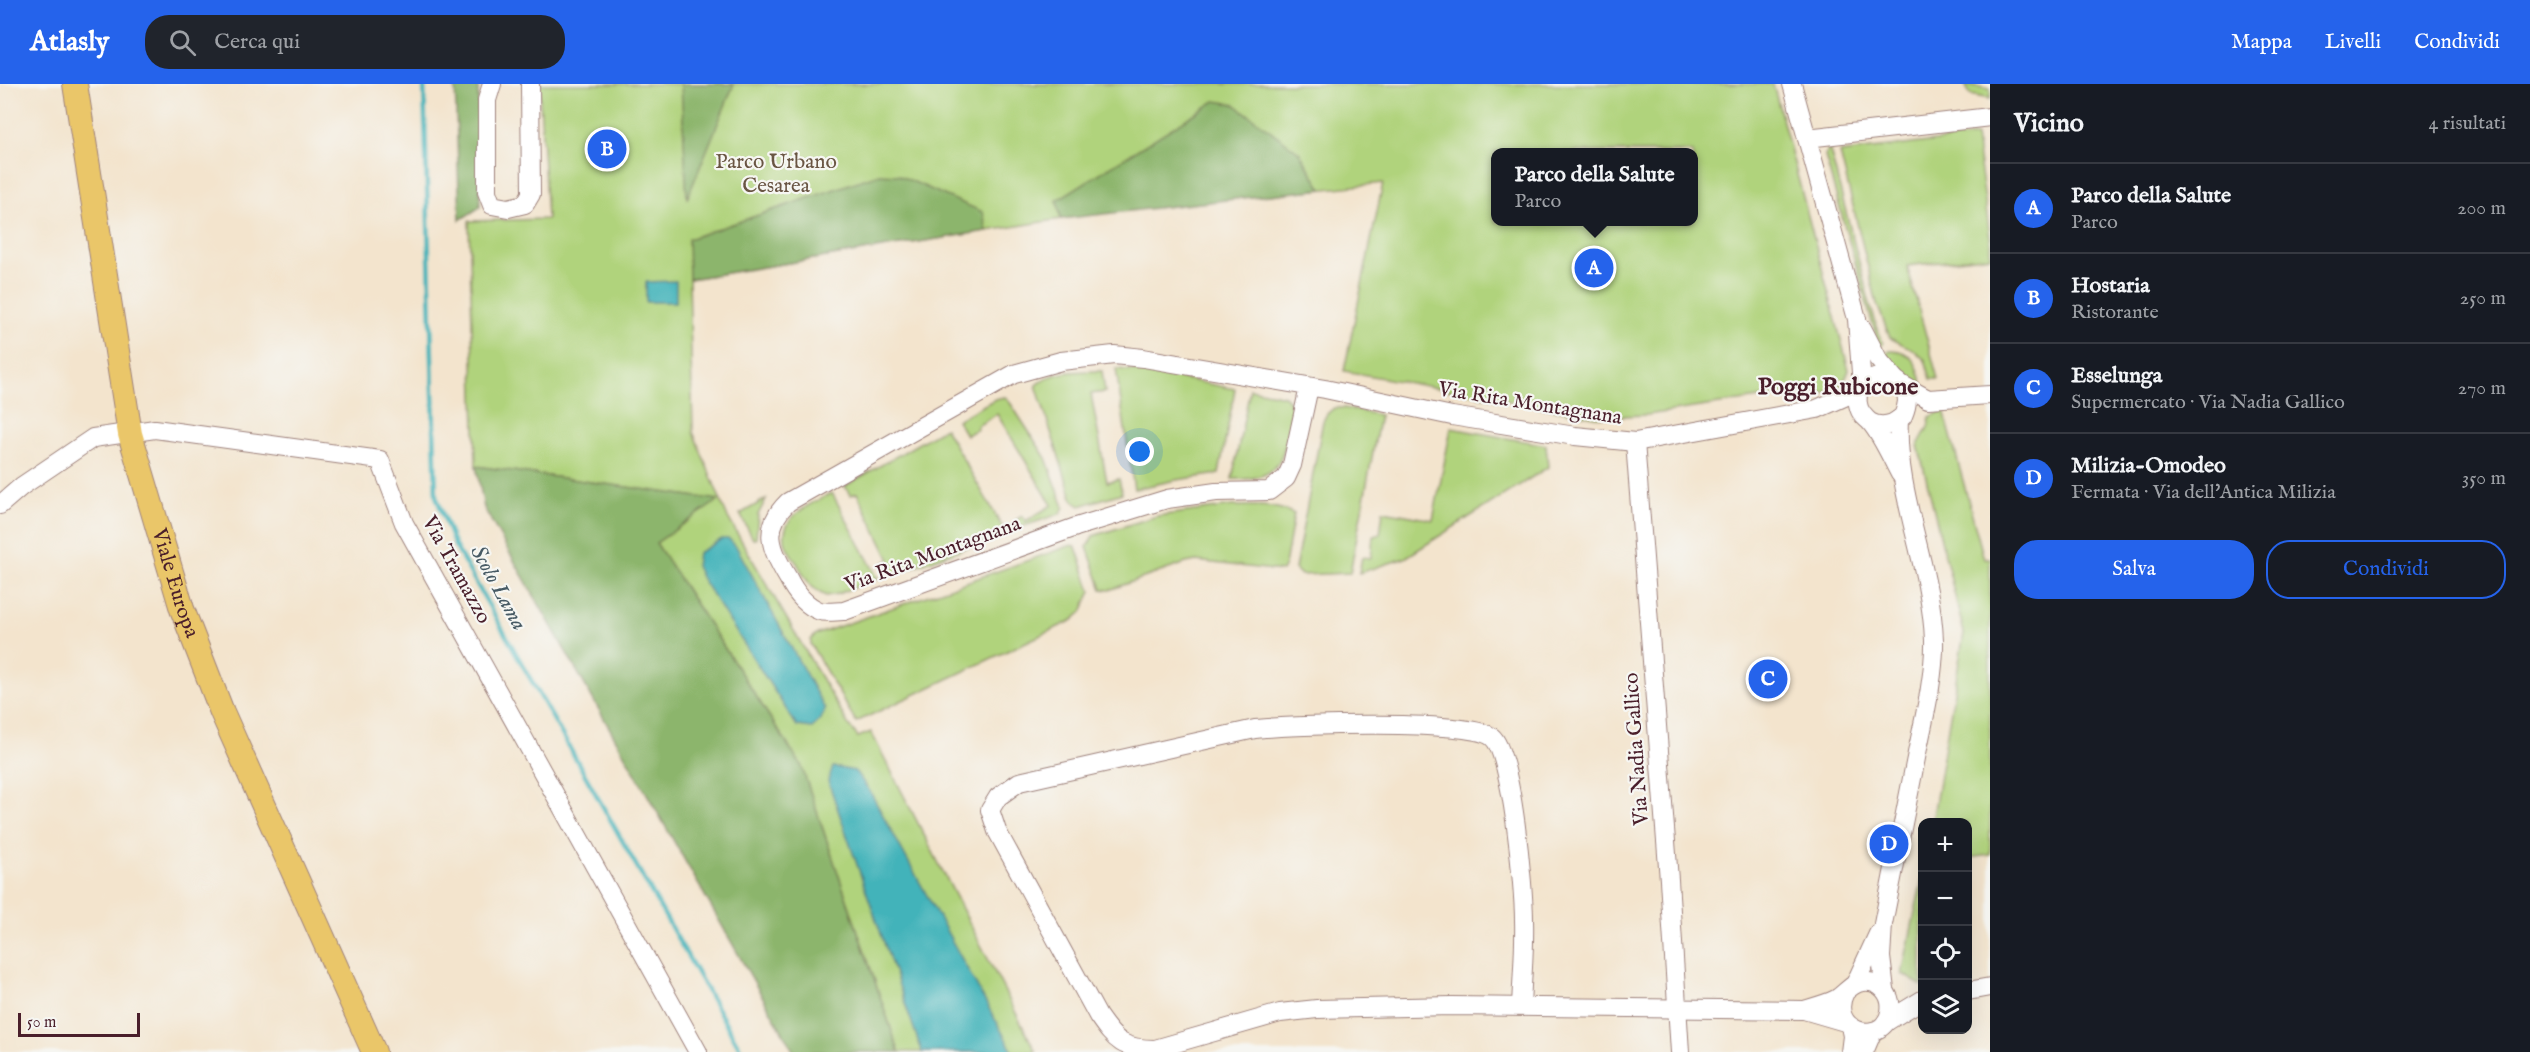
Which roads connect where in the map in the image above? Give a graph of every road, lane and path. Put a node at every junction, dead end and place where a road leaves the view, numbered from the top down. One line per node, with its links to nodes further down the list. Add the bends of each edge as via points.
1 (75, 84): 16 (main road, Viale Europa)
2 (492, 84): 3 (street, via 487,100 487,192 492,205 508,208 525,204 531,194)
3 (530, 84)
4 (1792, 84): 6 (street)
5 (1990, 117): 6 (street)
6 (1807, 138): 7 (street)
7 (1857, 319): 8 (street, via 1878,358); 10 (street)
8 (1898, 382): 10 (street, via 1879,376); 12 (street); 14 (street, via 1907,400)
9 (1309, 387): 9 (street, Via Rita Montagnana, via 1114,355 1061,361 1014,374 788,502 777,512 772,527 774,555 805,602 821,611 844,611 1167,499 1216,492 1269,491 1286,478 1292,465); 17 (street, Via Rita Montagnana, via 1452,416)
10 (1861, 388): 13 (street, Via Rita Montagnana); 15 (street, via 1858,406)
11 (1990, 395): 12 (street)
12 (1928, 399): 14 (street)
13 (1817, 409): 15 (street, Via Rita Montagnana); 17 (street, Via Rita Montagnana)
14 (1901, 418): 15 (street, via 1881,426); 18 (street, via 1898,434)
15 (1868, 421): 18 (street)
16 (130, 434): 19 (street, Via Tramazzo, via 93,438); 32 (main road, Viale Europa, via 182,609 222,712); 33 (street, Via Tramazzo, via 155,429 380,460 404,523)
17 (1635, 442): 28 (street, Via Nadia Gallico)
18 (1903, 479): 20 (street, via 1929,586 1934,642 1926,709)
19 (0, 505)
20 (1883, 924): 22 (street); 24 (street, via 1881,957)
21 (1990, 987): 23 (street)
22 (1850, 988): 24 (street, via 1871,982); 29 (street, via 1834,1000); 30 (street, via 1840,1007)
23 (1972, 990)
24 (1886, 992): 25 (street); 31 (street, via 1891,1008)
25 (1918, 998)
26 (1918, 1002): 31 (street)
27 (1521, 1007): 27 (street, via 1289,1012 1155,1049 1134,1049 1114,1039 1098,1016 997,831 990,810 998,797 1019,782 1255,729 1289,725 1395,725 1476,730 1493,737 1503,755 1517,838 1524,920); 28 (street)
28 (1678, 1008): 29 (street); 34 (street, Via Nadia Gallico)
29 (1804, 1010): 30 (street)
30 (1848, 1024): 31 (street, via 1861,1032); 35 (street, via 1852,1036)
31 (1880, 1026): 36 (street)
32 (374, 1052)
33 (698, 1052)
34 (1680, 1052)
35 (1850, 1052)
36 (1864, 1052)

